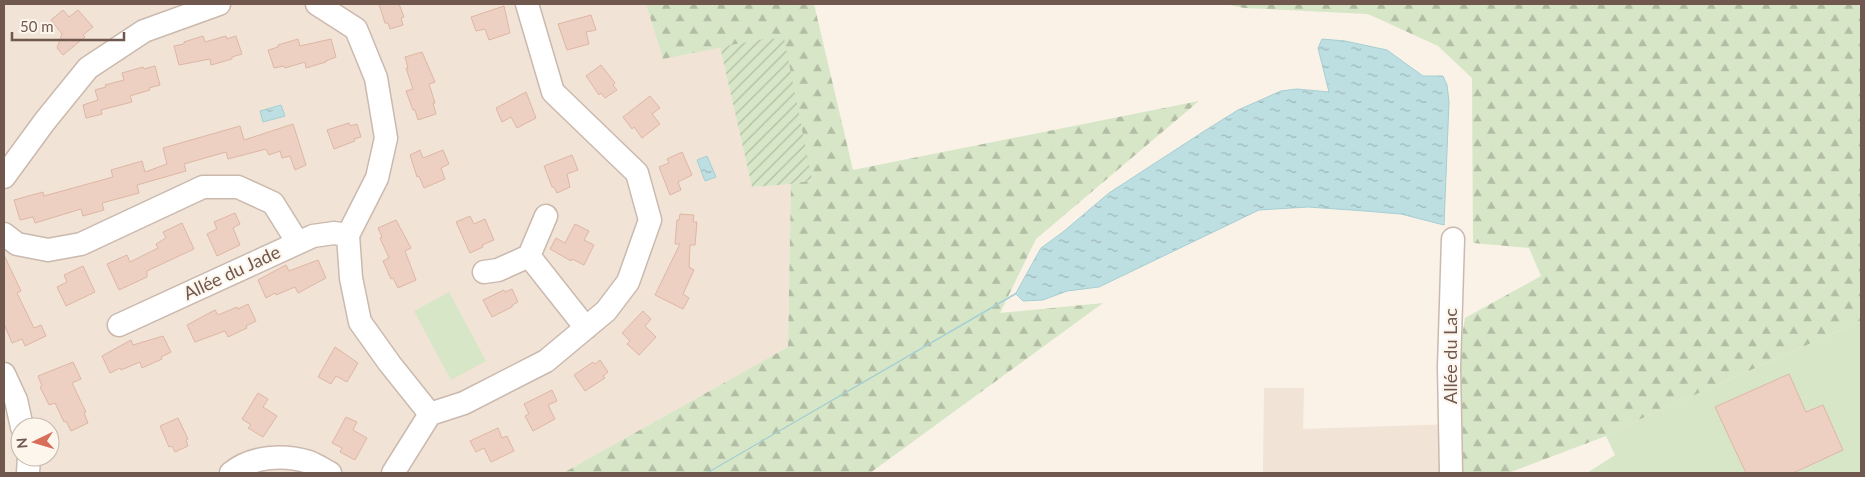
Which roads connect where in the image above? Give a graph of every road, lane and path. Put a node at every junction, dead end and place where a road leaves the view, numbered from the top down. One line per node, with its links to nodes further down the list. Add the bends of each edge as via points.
1 (219, 4): 4 (street, via 144,31 88,68)
2 (317, 4): 7 (street, via 356,30 376,78 386,138 377,178)
3 (527, 4): 13 (street, via 553,92 637,173 650,220 628,282 606,311)
4 (4, 177)
5 (546, 216): 10 (street)
6 (4, 234): 9 (street, via 18,244 48,250 81,244 203,187 238,186 273,203)
7 (348, 235): 9 (street, Allée du Jade, via 334,233); 15 (street, via 351,278 360,322)
8 (1453, 239): 20 (street, Allée du Lac, via 1449,367)
9 (298, 242): 12 (street, Allée du Jade)
10 (529, 256): 11 (street, via 498,270); 13 (street)
11 (484, 272)
12 (119, 325)
13 (586, 328): 15 (street, via 546,361 464,403)
14 (4, 374): 16 (street)
15 (430, 414): 19 (street)
16 (20, 417)
17 (231, 473): 18 (street, via 256,460 285,457 310,462)
18 (330, 473)
19 (393, 473)
20 (1451, 473)

